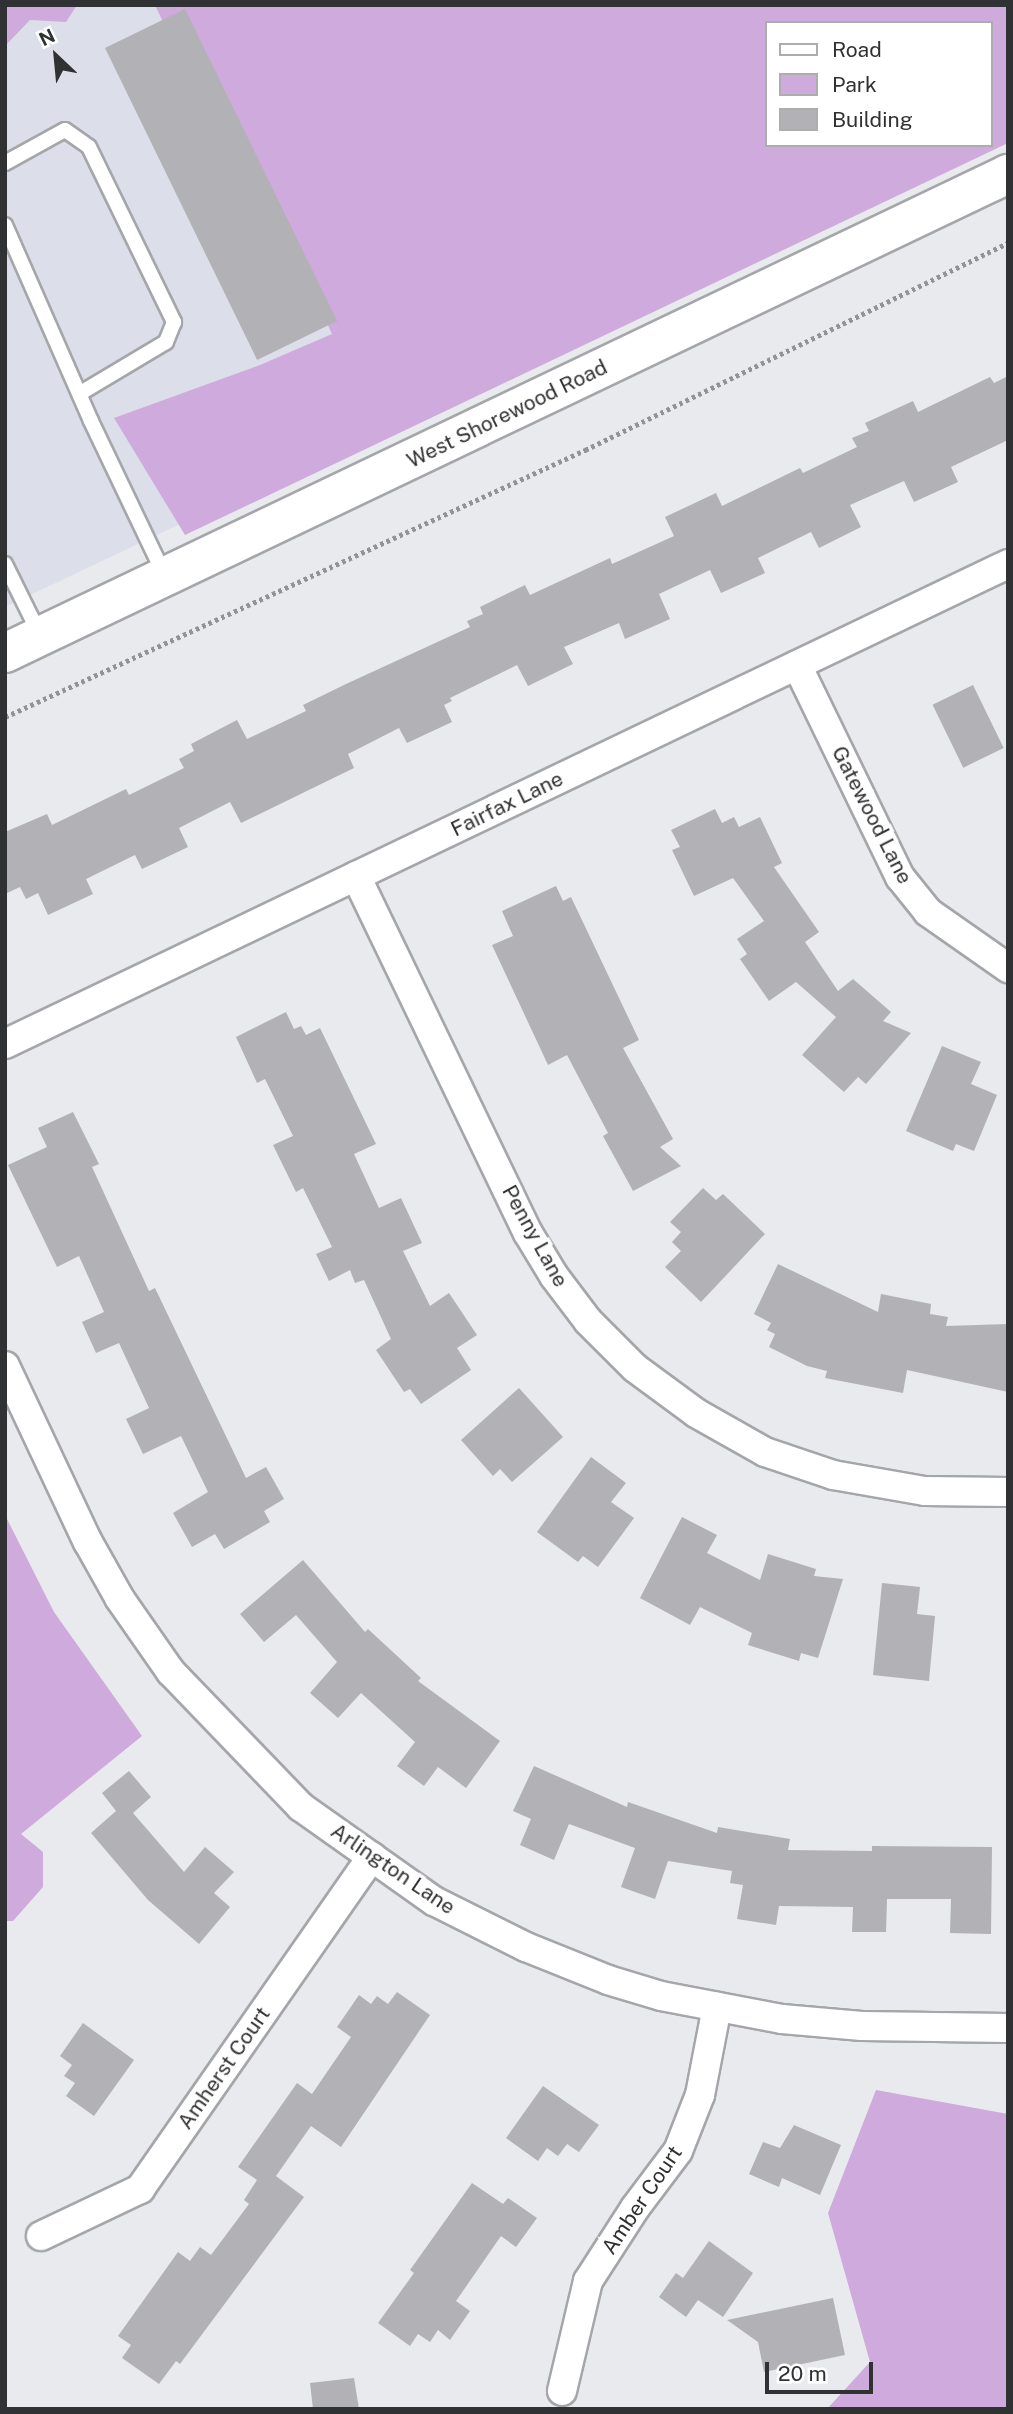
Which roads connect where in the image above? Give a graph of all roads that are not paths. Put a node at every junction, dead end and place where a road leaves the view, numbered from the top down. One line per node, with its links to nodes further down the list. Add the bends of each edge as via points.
1 (5, 163): 4 (lane, via 65,130 89,147 174,322 166,342)
2 (1008, 174): 7 (main road, West Shorewood Road)
3 (5, 226): 4 (lane)
4 (79, 394): 7 (lane)
5 (5, 564): 8 (lane)
6 (1008, 564): 10 (street, Fairfax Lane)
7 (165, 577): 8 (main road, West Shorewood Road)
8 (41, 636): 9 (main road, West Shorewood Road)
9 (5, 653)
10 (797, 665): 11 (street, Fairfax Lane); 12 (street, Gatewood Lane, via 900,877 928,912)
11 (356, 876): 13 (street, Fairfax Lane); 15 (street, Penny Lane, via 528,1233 588,1321 635,1368 696,1413 765,1452 833,1475 925,1490)
12 (1008, 968)
13 (5, 1044)
14 (5, 1366): 16 (street, Arlington Lane, via 88,1542 120,1599 171,1672 301,1807)
15 (1008, 1492)
16 (372, 1857): 17 (street, Arlington Lane, via 434,1901 526,1947 608,1980); 19 (street, Amherst Court, via 140,2189)
17 (718, 2007): 18 (street, Arlington Lane, via 782,2019 862,2026); 20 (street, Amber Court, via 700,2095 678,2151 588,2281)
18 (1008, 2028)
19 (41, 2236)
20 (562, 2391)

